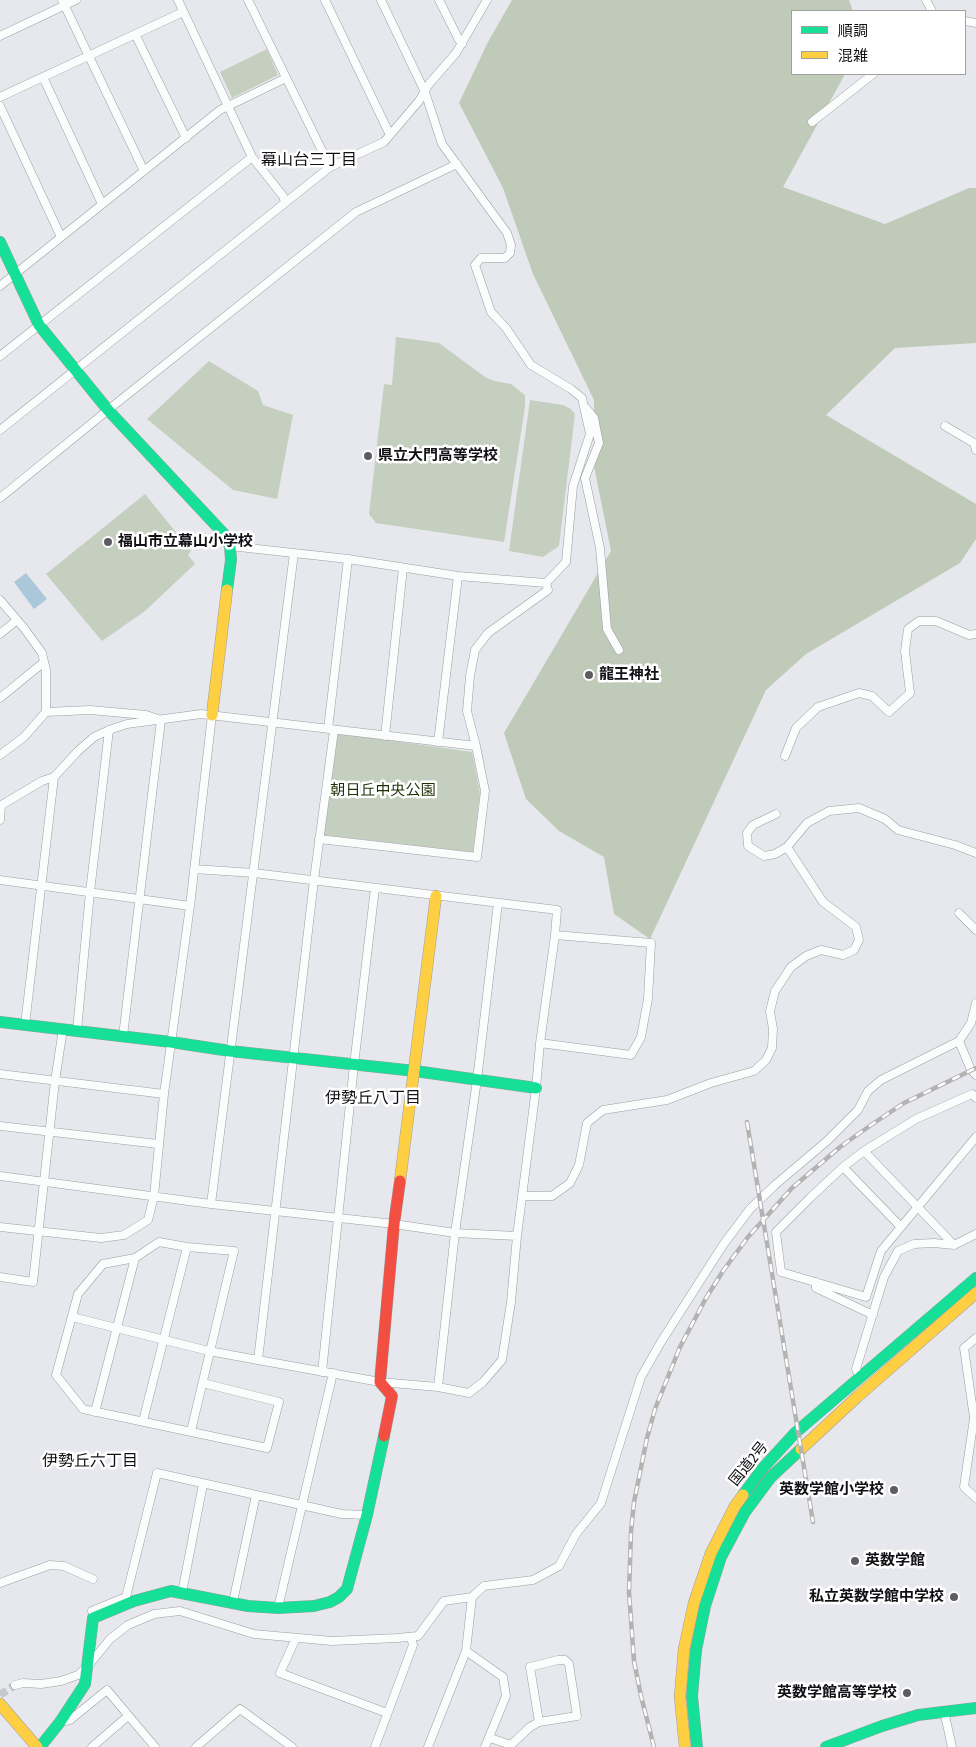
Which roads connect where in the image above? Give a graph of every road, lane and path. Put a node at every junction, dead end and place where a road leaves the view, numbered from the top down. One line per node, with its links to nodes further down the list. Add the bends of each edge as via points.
1 (76, 0): 8 (street)
2 (178, 0): 9 (street)
3 (248, 0): 16 (street)
4 (325, 0): 22 (street)
5 (381, 0): 17 (street)
6 (440, 0): 12 (street)
7 (487, 0): 12 (street)
8 (63, 3): 11 (street); 13 (street)
9 (183, 12): 10 (street); 20 (street)
10 (135, 34): 13 (street); 23 (street)
11 (0, 36)
12 (462, 44): 17 (street)
13 (88, 56): 15 (street); 27 (street)
14 (872, 75): 21 (street)
15 (43, 77): 18 (street); 29 (street)
16 (286, 78): 20 (street); 26 (street)
17 (424, 92): 22 (street); 25 (street, via 442,144)
18 (0, 98)
19 (0, 106): 30 (street)
20 (227, 106): 23 (street); 24 (street)
21 (812, 122)
22 (390, 135): 26 (street, via 384,142)
23 (186, 138): 27 (street)
24 (252, 157): 28 (street); 34 (street)
25 (457, 164): 37 (street, via 508,233 511,245 506,258 481,258 476,265 491,312 531,365 572,389 582,398); 38 (street, via 356,212)
26 (330, 167): 28 (street)
27 (144, 171): 29 (street)
28 (285, 202): 36 (street)
29 (102, 204): 30 (street)
30 (61, 237): 32 (street)
31 (0, 242): 32 (main road)
32 (14, 274): 33 (street); 34 (main road)
33 (0, 286)
34 (39, 325): 35 (street); 36 (main road)
35 (0, 356)
36 (75, 369): 38 (main road); 40 (street)
37 (583, 405): 48 (street, via 590,434 572,486 566,562); 53 (street, via 594,418 599,443 585,478 600,548 607,630)
38 (108, 410): 42 (street); 43 (main road, via 224,534)
39 (945, 426): 41 (street, via 974,443)
40 (0, 430)
41 (976, 450)
42 (0, 498)
43 (230, 546): 44 (street); 57 (main road)
44 (294, 553): 45 (street); 59 (street)
45 (348, 559): 46 (street); 61 (street)
46 (404, 568): 47 (street); 62 (street)
47 (458, 576): 48 (street); 63 (street)
48 (546, 583): 64 (street, via 548,590 488,633 475,650 467,711)
49 (0, 600): 50 (street)
50 (18, 620): 51 (street); 54 (street, via 42,653)
51 (0, 634)
52 (976, 634): 66 (street, via 970,635 936,621 919,621 908,629 906,651 910,693 889,712 872,696 859,693 818,707 796,728)
53 (619, 650)
54 (44, 662): 55 (street); 56 (street)
55 (0, 698)
56 (46, 712): 58 (street, via 90,710 146,715); 65 (street)
57 (212, 715): 58 (street); 59 (street); 74 (street)
58 (161, 720): 60 (street); 82 (street)
59 (272, 723): 61 (street); 75 (street)
60 (109, 730): 67 (street, via 94,737); 80 (street)
61 (331, 730): 62 (street); 71 (street)
62 (386, 736): 63 (street)
63 (438, 742): 64 (street)
64 (476, 746): 71 (street, via 485,791 477,857)
65 (0, 756)
66 (785, 756)
67 (54, 777): 68 (street); 78 (street)
68 (1, 806): 70 (street)
69 (776, 814): 72 (street, via 753,825 748,833 748,846 764,856)
70 (0, 820)
71 (319, 839): 77 (street)
72 (787, 847): 73 (street, via 807,824 829,811 859,808 885,819 898,830); 117 (street, via 823,902 856,926 859,940 854,950 843,955 821,950 791,967 774,991 770,1011 772,1048 766,1060 754,1071 667,1100 604,1110 587,1123 579,1165 570,1183 552,1196)
73 (976, 853)
74 (194, 868): 75 (street); 84 (street)
75 (254, 873): 77 (street); 97 (street)
76 (0, 880): 78 (street)
77 (314, 880): 79 (street); 98 (street)
78 (42, 885): 80 (street); 90 (street)
79 (375, 888): 81 (street); 99 (street)
80 (90, 892): 82 (street); 92 (street)
81 (436, 896): 83 (street); 100 (main road)
82 (140, 899): 84 (street); 93 (street)
83 (498, 903): 87 (street, via 557,910); 103 (street)
84 (190, 906): 95 (street)
85 (959, 913): 86 (street)
86 (976, 930)
87 (556, 935): 96 (street); 96 (street, via 651,943 648,999 641,1037 631,1055)
88 (976, 1003): 94 (street, via 971,1023)
89 (0, 1022): 90 (main road)
90 (24, 1025): 91 (main road)
91 (63, 1029): 92 (main road); 104 (street)
92 (76, 1030): 93 (main road)
93 (123, 1036): 95 (main road)
94 (959, 1041): 102 (street); 160 (street, via 881,1080 868,1091 858,1110 827,1142 750,1208 718,1253 641,1377 601,1503 576,1534 559,1566 533,1580 484,1586)
95 (171, 1042): 97 (main road); 106 (street)
96 (540, 1043): 105 (street)
97 (230, 1051): 98 (main road); 118 (street)
98 (293, 1057): 99 (main road); 120 (street)
99 (354, 1065): 100 (main road); 121 (street)
100 (415, 1071): 103 (main road); 122 (main road)
101 (0, 1074): 104 (street)
102 (976, 1075)
103 (478, 1080): 105 (main road); 126 (street)
104 (55, 1081): 106 (street); 109 (street)
105 (536, 1088): 117 (street)
106 (164, 1094): 111 (street)
107 (976, 1098): 112 (street, via 972,1094 916,1119)
108 (0, 1126): 109 (street)
109 (50, 1132): 111 (street); 115 (street)
110 (976, 1137): 119 (street)
111 (158, 1144): 116 (street)
112 (864, 1151): 113 (street); 119 (street)
113 (843, 1167): 124 (street); 134 (street, via 776,1232 781,1272)
114 (0, 1176): 115 (street)
115 (45, 1182): 116 (street); 125 (street)
116 (154, 1196): 118 (street); 125 (street, via 148,1220 124,1235 101,1238)
117 (522, 1196): 128 (street)
118 (211, 1204): 120 (street)
119 (918, 1206): 124 (street); 129 (street)
120 (274, 1212): 121 (street); 142 (street)
121 (338, 1218): 122 (street); 143 (street)
122 (394, 1224): 126 (street); 146 (main road)
123 (0, 1227): 125 (street)
124 (901, 1227): 134 (street, via 881,1250 866,1297)
125 (39, 1232): 132 (street, via 33,1282)
126 (455, 1233): 128 (street); 148 (street)
127 (976, 1234): 129 (street)
128 (517, 1236): 148 (street, via 502,1360 469,1393)
129 (954, 1245): 136 (street, via 914,1244 898,1252 884,1277)
130 (188, 1247): 131 (street, via 159,1242); 140 (street); 141 (street, via 234,1251)
131 (135, 1258): 137 (street, via 104,1264 78,1294); 138 (street)
132 (0, 1277)
133 (976, 1278): 145 (main road, 国道2号)
134 (816, 1282): 136 (street, via 816,1288)
135 (976, 1293): 188 (main road, 国道2号, via 771,1476 745,1512 721,1557 705,1606 696,1650 692,1696)
136 (873, 1315): 145 (street, via 856,1369)
137 (72, 1317): 138 (street); 149 (street, via 56,1375 83,1409)
138 (118, 1328): 140 (street); 149 (street)
139 (976, 1338): 154 (street, via 964,1348 974,1418 964,1487)
140 (164, 1340): 141 (street); 150 (street)
141 (209, 1350): 142 (street); 147 (street)
142 (258, 1360): 143 (street)
143 (322, 1372): 144 (street)
144 (333, 1374): 146 (street); 155 (street)
145 (861, 1378): 187 (main road, 国道2号, via 795,1433 762,1469 735,1506 711,1553 694,1603 684,1649 680,1696)
146 (380, 1382): 148 (street); 156 (main road, via 392,1396)
147 (203, 1383): 151 (street); 151 (street, via 279,1402 267,1448)
148 (438, 1387)
149 (95, 1412): 150 (street)
150 (142, 1421): 151 (street)
151 (191, 1431)
152 (203, 1484): 153 (street); 159 (street); 163 (street, via 157,1473 126,1597)
153 (256, 1495): 155 (street); 161 (street)
154 (976, 1498)
155 (302, 1506): 156 (street); 162 (street)
156 (367, 1515): 162 (main road, via 351,1578 339,1597 314,1606)
157 (93, 1579): 158 (street, via 70,1568 50,1565)
158 (0, 1582)
159 (182, 1593): 161 (main road); 167 (main road, via 171,1590 93,1618)
160 (472, 1597): 164 (street, via 444,1600 418,1636); 166 (street)
161 (233, 1602): 162 (main road)
162 (278, 1608)
163 (92, 1611)
164 (411, 1637): 165 (street, via 332,1641); 172 (street, via 413,1645)
165 (296, 1638): 167 (street, via 254,1634 180,1611 154,1614 128,1625 110,1639); 172 (street, via 280,1673)
166 (466, 1651): 176 (street, via 503,1677 506,1696); 185 (street)
167 (88, 1666): 168 (street, via 78,1675 61,1681); 174 (main road, via 85,1684)
168 (15, 1685)
169 (0, 1704): 178 (main road)
170 (976, 1708): 171 (main road)
171 (944, 1711): 189 (main road, via 891,1723); 190 (street)
172 (387, 1714): 184 (street)
173 (128, 1716): 174 (street, via 107,1690 70,1720); 179 (street); 180 (street)
174 (60, 1722): 178 (main road)
175 (539, 1722): 175 (street, via 577,1716 569,1664 565,1660 530,1667); 176 (street, via 511,1745)
176 (490, 1738): 186 (street)
177 (204, 1740): 181 (street); 182 (street); 183 (street, via 240,1709)
178 (38, 1747)
179 (92, 1747)
180 (155, 1747)
181 (196, 1747)
182 (210, 1747)
183 (292, 1747)
184 (375, 1747)
185 (428, 1747)
186 (485, 1747)
187 (685, 1747)
188 (697, 1747)
189 (826, 1747)
190 (952, 1747)

